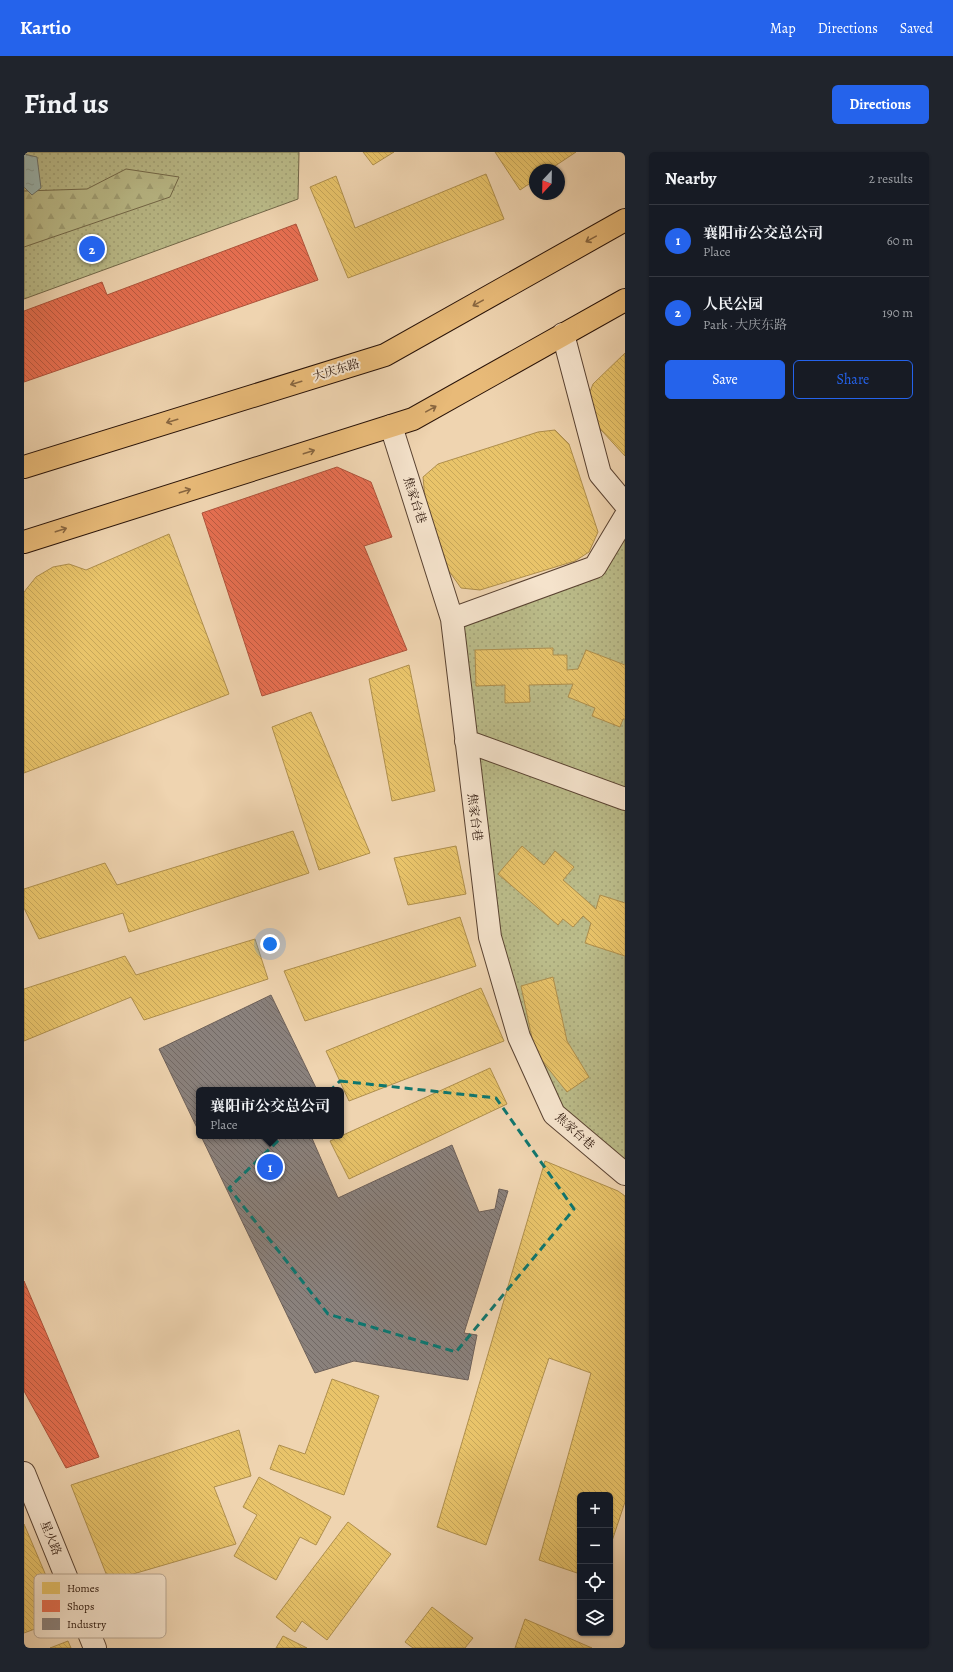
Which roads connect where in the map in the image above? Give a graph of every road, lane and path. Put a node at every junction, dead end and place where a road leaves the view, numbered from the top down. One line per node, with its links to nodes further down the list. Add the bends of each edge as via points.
1 (625, 220): 5 (main road, 大庆东路, one-way to 5, via 385,355)
2 (625, 300): 3 (main road)
3 (563, 334): 4 (main road, one-way to 3, via 413,419); 6 (street, via 600,474)
4 (391, 426): 8 (main road, one-way to 4); 9 (street, 焦家台巷)
5 (24, 467)
6 (625, 504)
7 (625, 517): 9 (street, via 596,567)
8 (24, 542)
9 (452, 619): 10 (street, 焦家台巷)
10 (466, 741): 11 (street); 12 (street, 焦家台巷, via 490,938 519,1037 554,1114)
11 (625, 799)
12 (625, 1174)
13 (24, 1473): 14 (street, 星火路)
14 (65, 1574)
15 (91, 1638): 16 (street, 星火路)
16 (95, 1648)

